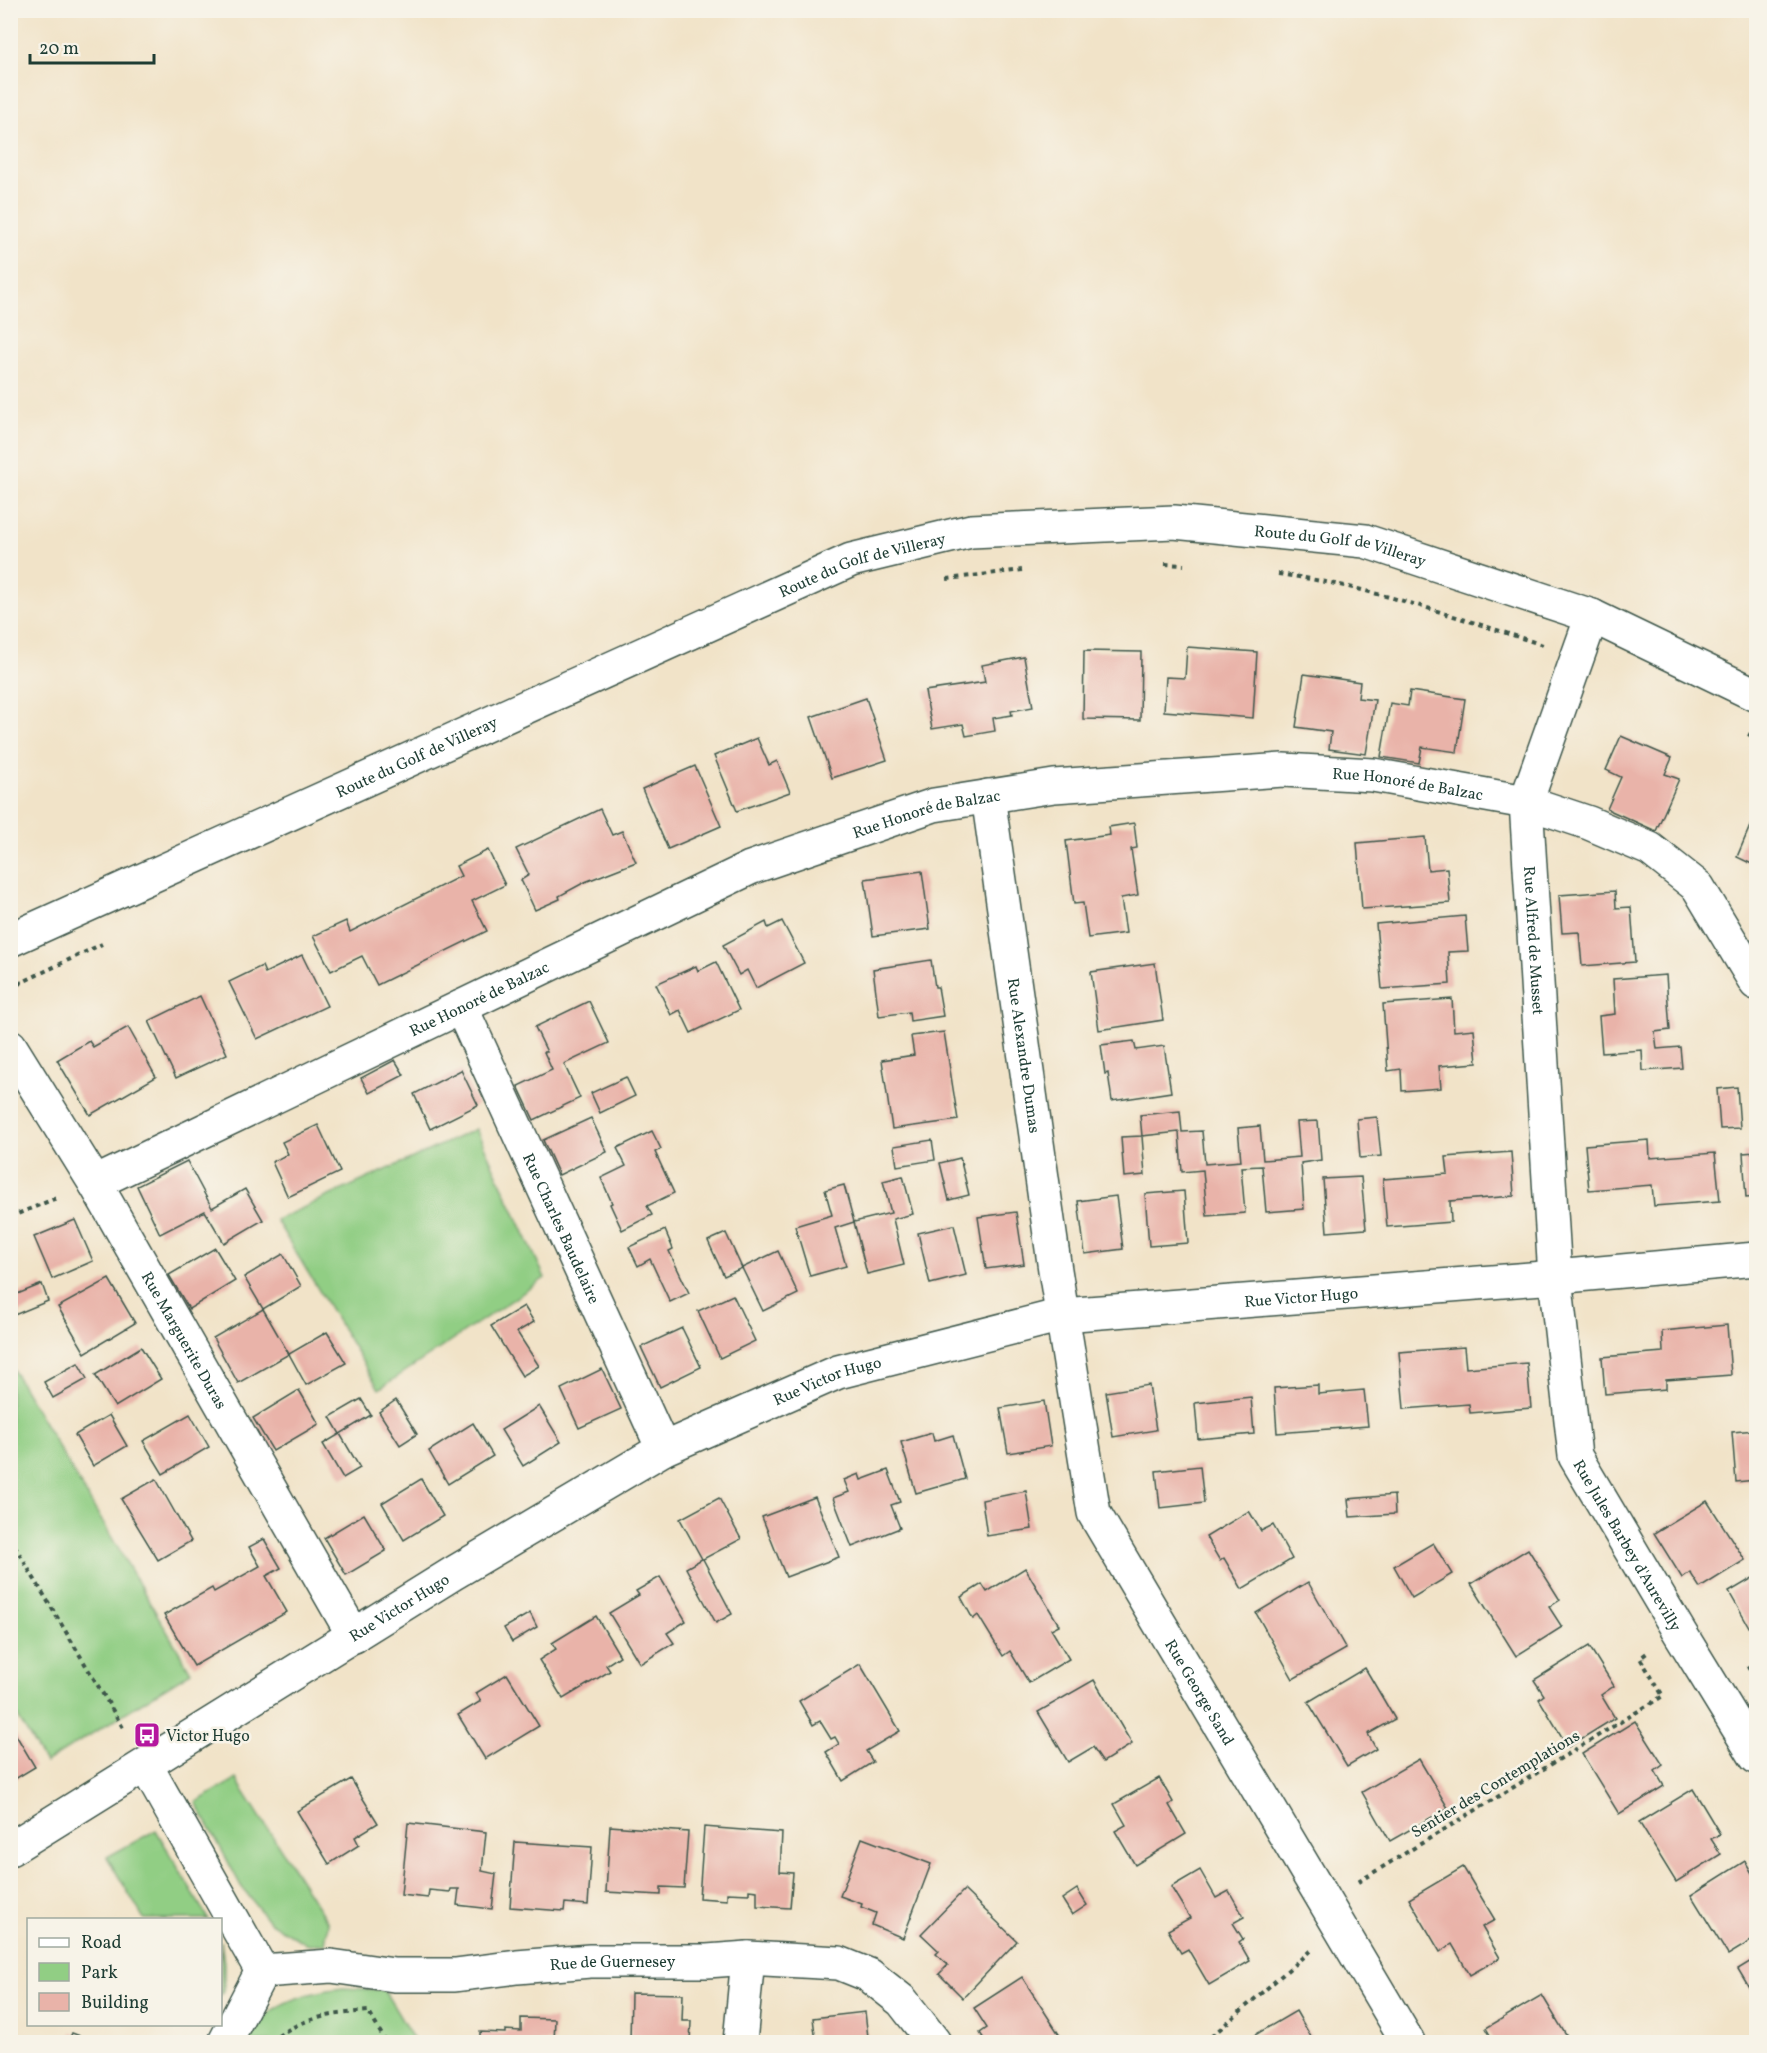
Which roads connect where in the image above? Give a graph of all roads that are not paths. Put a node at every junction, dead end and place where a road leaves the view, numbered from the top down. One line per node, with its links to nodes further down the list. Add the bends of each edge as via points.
1 (1592, 616): 2 (street, Route du Golf de Villeray); 4 (street, Rue Alfred de Musset); 5 (street, Route du Golf de Villeray, via 1365,541 1174,522 971,531 851,560)
2 (1756, 695)
3 (988, 796): 4 (street, Rue Honoré de Balzac, via 1054,786 1283,770 1373,775); 7 (street, Rue Honoré de Balzac, via 934,805 750,868); 12 (street, Rue Alexandre Dumas)
4 (1526, 802): 6 (street, Rue Honoré de Balzac, via 1650,849 1698,887); 11 (street, Rue Alfred de Musset)
5 (10, 940)
6 (1756, 983)
7 (460, 1007): 9 (street, Rue Honoré de Balzac); 13 (street, Rue Charles Baudelaire)
8 (10, 1046): 9 (street, Rue Marguerite Duras)
9 (95, 1183): 14 (street, Rue Marguerite Duras)
10 (1756, 1259): 11 (street, Rue Victor Hugo)
11 (1555, 1277): 12 (street, Rue Victor Hugo); 15 (street, Rue Jules Barbey d'Aurevilly, via 1575,1456)
12 (1062, 1315): 13 (street, Rue Victor Hugo, via 838,1372); 23 (street, Rue George Sand, via 1094,1513)
13 (663, 1449): 14 (street, Rue Victor Hugo)
14 (354, 1636): 16 (street, Rue Victor Hugo)
15 (1756, 1757)
16 (146, 1766): 17 (street, Rue Victor Hugo); 19 (street)
17 (10, 1849)
18 (748, 1958): 19 (street, Rue de Guernesey, via 590,1961 455,1975 393,1975 331,1966); 21 (street); 22 (street, Rue de Guernesey, via 839,1963 869,1975 902,2001)
19 (262, 1971): 20 (street)
20 (225, 2043)
21 (741, 2043)
22 (934, 2043)
23 (1408, 2043)

